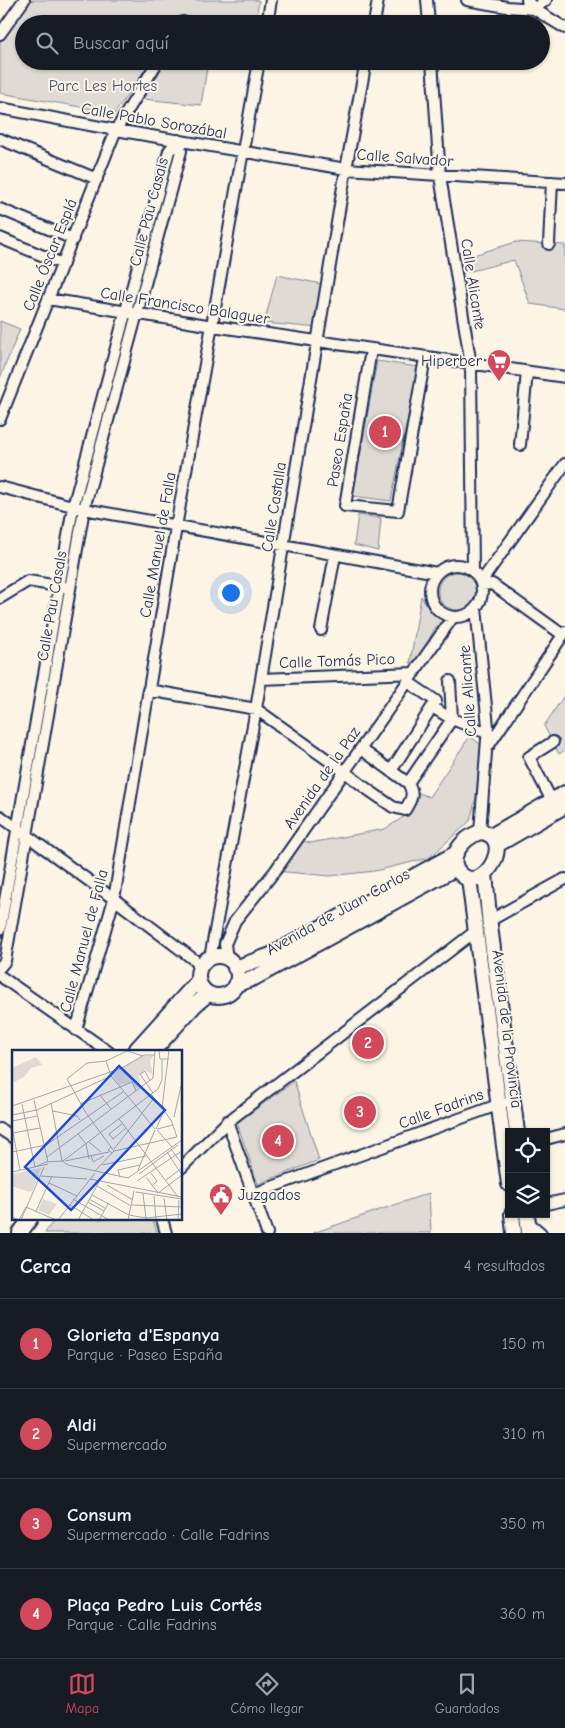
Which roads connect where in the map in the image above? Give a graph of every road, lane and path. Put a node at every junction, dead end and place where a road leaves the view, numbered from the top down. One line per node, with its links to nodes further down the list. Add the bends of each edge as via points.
1 (24, 0): 15 (street)
2 (272, 0): 9 (street)
3 (378, 0): 10 (street)
4 (427, 0): 11 (street)
5 (467, 0): 8 (street)
6 (526, 0): 8 (street)
7 (546, 0): 8 (street)
8 (534, 9): 12 (street)
9 (268, 15)
10 (376, 15)
11 (428, 15)
12 (544, 15)
13 (550, 19): 14 (street)
14 (565, 28)
15 (0, 34)
16 (153, 70): 21 (street, Calle Óscar Esplá)
17 (258, 70): 24 (street, Calle Manuel de Falla)
18 (364, 70): 25 (street, Calle Castalla)
19 (433, 70): 26 (street, Calle Alicante)
20 (1, 111): 21 (street, Calle Pablo Sorozábal)
21 (116, 130): 23 (street, Calle Pablo Sorozábal); 27 (street, Calle Óscar Esplá)
22 (0, 139): 27 (street)
23 (178, 140): 24 (street, Calle Pablo Sorozábal); 36 (street, Calle Pau Casals, via 169,151); 37 (street, Calle Pau Casals, via 181,152)
24 (244, 151): 25 (street, Calle Salvador); 38 (street, Calle Manuel de Falla)
25 (346, 169): 26 (street, Calle Salvador); 39 (street, Calle Castalla)
26 (440, 176): 28 (street, Calle Salvador); 42 (street, Calle Alicante)
27 (97, 178): 32 (street, Calle Óscar Esplá)
28 (552, 182): 29 (street, Calle Salvador); 33 (street)
29 (565, 183)
30 (0, 209): 32 (street)
31 (0, 238): 34 (street)
32 (73, 239): 34 (street, Calle Óscar Esplá)
33 (549, 244)
34 (63, 264): 35 (street, Calle Óscar Esplá)
35 (48, 299): 36 (street, Calle Francisco Balaguer); 45 (street, Calle Óscar Esplá)
36 (127, 311): 37 (street, Calle Francisco Balaguer); 49 (street, Calle Pau Casals)
37 (138, 313): 38 (street, Calle Francisco Balaguer); 50 (street, Calle Pau Casals)
38 (213, 326): 39 (street, Calle Francisco Balaguer); 51 (street, Calle Manuel de Falla)
39 (317, 342): 40 (street, Calle Francisco Balaguer); 52 (street, Calle Castalla)
40 (371, 350): 41 (street, Calle Francisco Balaguer); 41 (street, Paseo España, via 345,506 398,511)
41 (425, 358): 42 (street, Calle Francisco Balaguer)
42 (471, 365): 43 (street, Calle Francisco Balaguer); 54 (street, Calle Alicante)
43 (527, 372): 44 (street, Calle Francisco Balaguer); 46 (street)
44 (565, 378)
45 (0, 419)
46 (520, 445)
47 (565, 464): 56 (street)
48 (0, 487): 49 (street)
49 (73, 507): 50 (street); 57 (street, Calle Pau Casals)
50 (84, 509): 51 (street); 58 (street, Calle Pau Casals)
51 (176, 527): 52 (street); 68 (street, Calle Manuel de Falla)
52 (283, 546): 53 (street); 65 (street, Calle Castalla)
53 (335, 555): 55 (street); 62 (street)
54 (473, 572): 55 (street, via 462,565 453,565); 56 (street)
55 (437, 573): 61 (street, via 431,584 432,601 436,609)
56 (481, 583): 60 (street, via 481,600); 63 (street, via 492,584)
57 (58, 585): 58 (street); 59 (street, via 28,581); 83 (street, Calle Pau Casals)
58 (71, 588): 83 (street, Calle Pau Casals)
59 (0, 598)
60 (476, 608): 61 (street, via 462,617); 72 (street, Calle Alicante)
61 (453, 617): 64 (street, Avenida de la Paz)
62 (321, 630)
63 (564, 634): 75 (street)
64 (414, 673): 65 (street, Calle Tomás Pico); 67 (street, Avenida de la Paz)
65 (261, 679): 70 (street, Calle Castalla)
66 (450, 681): 71 (street)
67 (408, 682): 69 (street); 74 (street, Avenida de la Paz)
68 (148, 690): 70 (street); 89 (street, Calle Manuel de Falla)
69 (436, 701)
70 (256, 709): 76 (street); 93 (street, Calle Castalla)
71 (452, 719): 72 (street); 77 (street, via 432,707); 78 (street)
72 (488, 733): 75 (street, Calle Alicante)
73 (553, 742): 80 (street, via 530,757)
74 (361, 749): 76 (street, Avenida de la Paz); 77 (street)
75 (486, 749): 84 (street, Calle Alicante)
76 (345, 772): 78 (street, via 393,807 405,810 412,796); 94 (street, Avenida de la Paz, via 235,921 226,944)
77 (391, 772): 78 (street)
78 (408, 783)
79 (565, 793): 80 (main road)
80 (552, 801): 84 (main road)
81 (565, 806): 84 (main road)
82 (0, 816): 83 (street)
83 (22, 832): 89 (street); 91 (street, Calle Pau Casals); 95 (street, Calle Pau Casals, via 5,961)
84 (489, 838): 85 (main road, via 471,835 463,841); 86 (main road, via 497,852)
85 (456, 861): 87 (main road, via 462,875); 94 (main road, Avenida de Juan Carlos, via 271,955); 98 (main road, Avenida de Juan Carlos, via 254,978)
86 (485, 874): 87 (main road); 90 (main road, Avenida de la Provincia)
87 (469, 879): 92 (main road, Avenida de la Provincia)
88 (565, 879): 90 (street)
89 (114, 899): 93 (street); 100 (street, Calle Manuel de Falla)
90 (489, 921): 106 (main road, Avenida de la Provincia)
91 (0, 929)
92 (477, 930): 107 (main road, Avenida de la Provincia); 108 (street)
93 (205, 962): 94 (main road, via 221,957); 97 (main road)
94 (231, 963): 98 (main road, via 237,973)
95 (0, 968)
96 (0, 976): 100 (street)
97 (198, 982): 99 (main road); 104 (main road)
98 (235, 985): 99 (main road, via 223,995)
99 (208, 994): 105 (main road)
100 (76, 1030): 101 (street)
101 (94, 1042): 102 (street); 103 (street)
102 (97, 1050)
103 (106, 1050)
104 (136, 1050)
105 (154, 1050)
106 (513, 1102): 107 (street, Calle Fadrins); 109 (main road, Avenida de la Provincia)
107 (498, 1104): 114 (main road, Avenida de la Provincia); 116 (street, Calle Fadrins)
108 (227, 1122): 115 (street); 116 (street)
109 (516, 1128)
110 (0, 1129): 112 (street)
111 (565, 1134): 113 (street)
112 (12, 1137)
113 (550, 1138)
114 (505, 1142)
115 (182, 1167)
116 (253, 1194): 125 (street)
117 (565, 1200): 118 (street)
118 (550, 1203)
119 (512, 1218): 126 (main road)
120 (29, 1220): 123 (main road)
121 (162, 1220): 124 (street)
122 (528, 1223): 127 (street)
123 (20, 1233)
124 (166, 1233)
125 (266, 1233)
126 (514, 1233)
127 (541, 1233)

